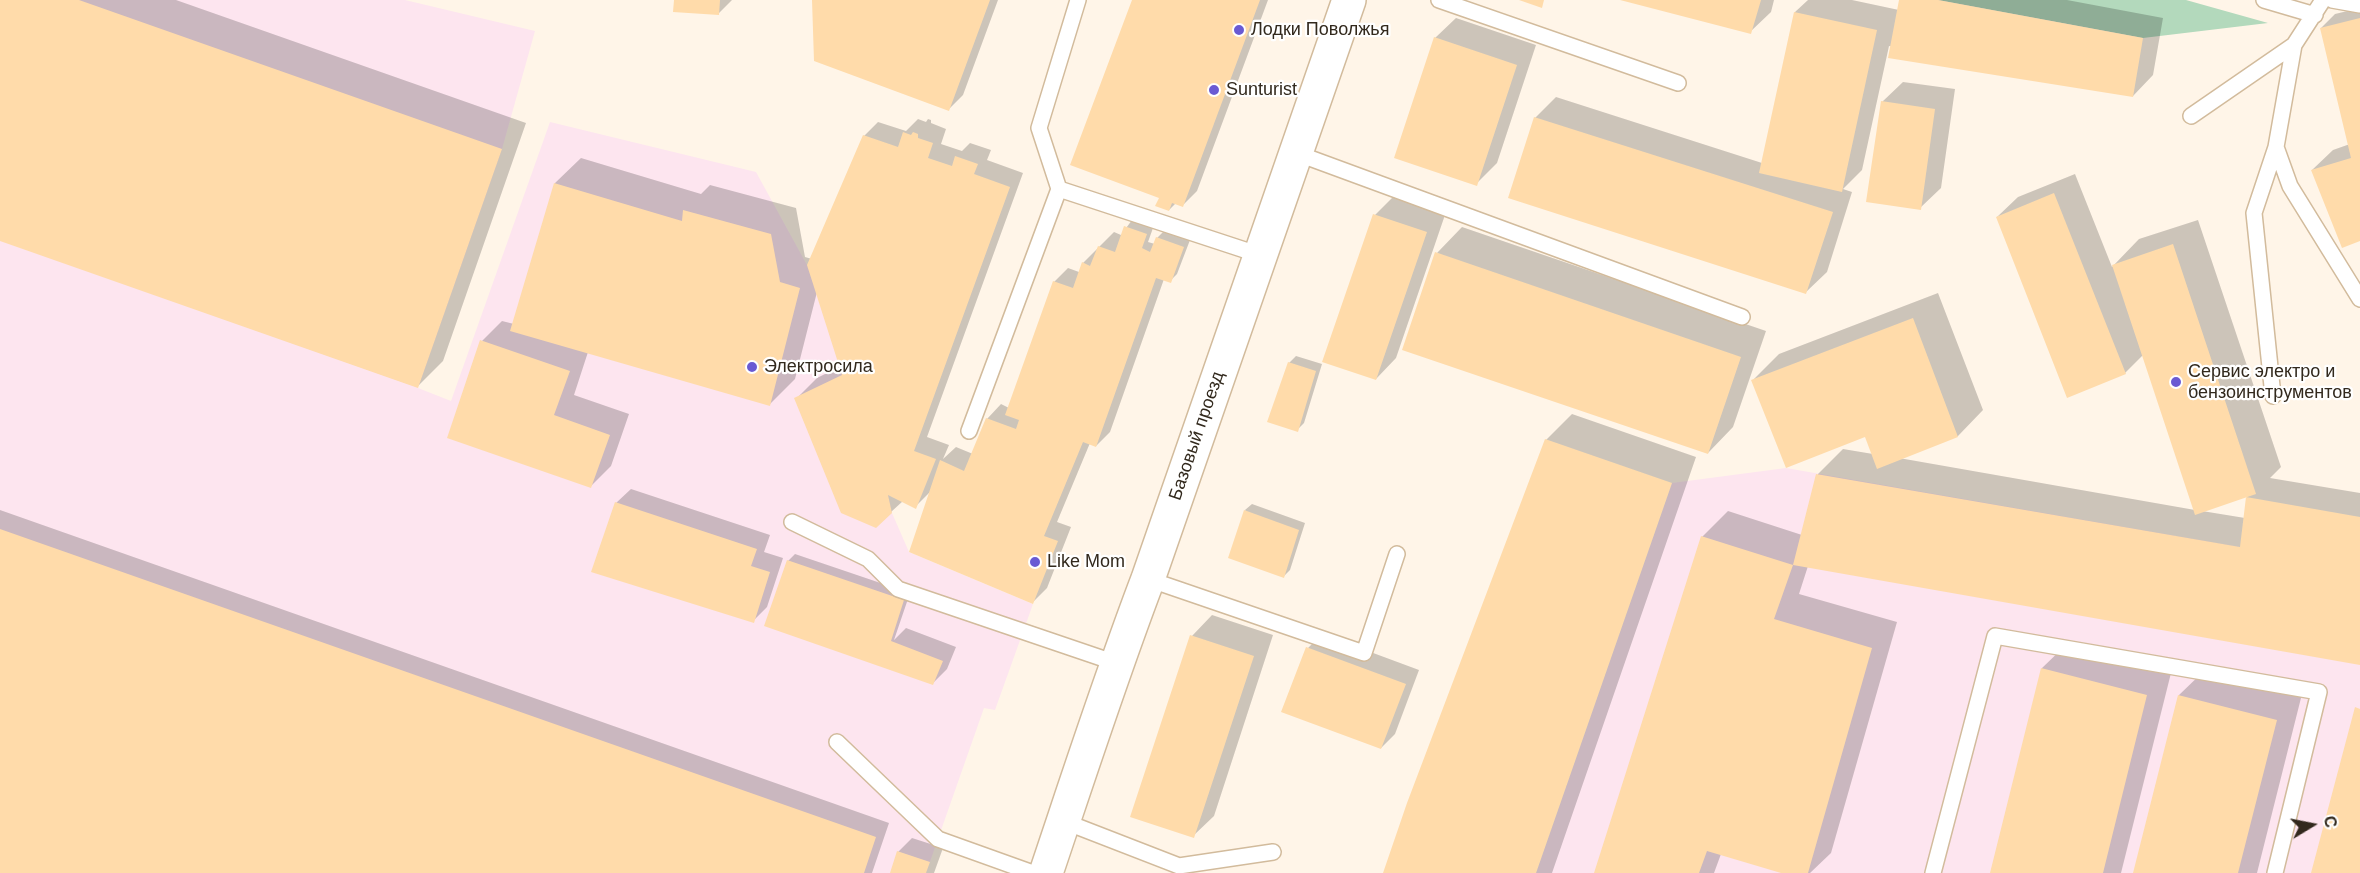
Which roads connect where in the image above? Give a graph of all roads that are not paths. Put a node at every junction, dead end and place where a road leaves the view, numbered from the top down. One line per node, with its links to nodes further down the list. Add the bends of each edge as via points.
1 (1078, 0): 14 (lane, via 1039,128)
2 (1349, 0): 13 (street, Базовый проезд)
3 (1439, 0): 10 (lane)
4 (2264, 0): 8 (lane)
5 (2323, 0): 8 (lane)
6 (2332, 0): 7 (lane)
7 (2360, 5)
8 (2315, 15): 9 (lane)
9 (2294, 45): 11 (lane); 12 (lane)
10 (1678, 83)
11 (2191, 116)
12 (2276, 147): 16 (lane, via 2290,186); 18 (lane, via 2254,213)
13 (1296, 153): 15 (street, Базовый проезд); 17 (lane)
14 (1059, 189): 15 (lane); 19 (lane)
15 (1260, 255): 22 (street, Базовый проезд)
16 (2360, 299)
17 (1742, 317)
18 (2272, 396)
19 (969, 431)
20 (792, 522): 23 (lane, via 868,559 898,589)
21 (1397, 554): 22 (lane, via 1364,653)
22 (1148, 579): 23 (street, Базовый проезд)
23 (1116, 663): 25 (street, Базовый проезд)
24 (837, 742): 27 (lane, via 938,839)
25 (1063, 821): 26 (lane, via 1179,866); 28 (street, Базовый проезд)
26 (1273, 852)
27 (1034, 873)
28 (1046, 873)
29 (1933, 873): 30 (lane, via 1995,636 2319,692)
30 (2275, 873)

